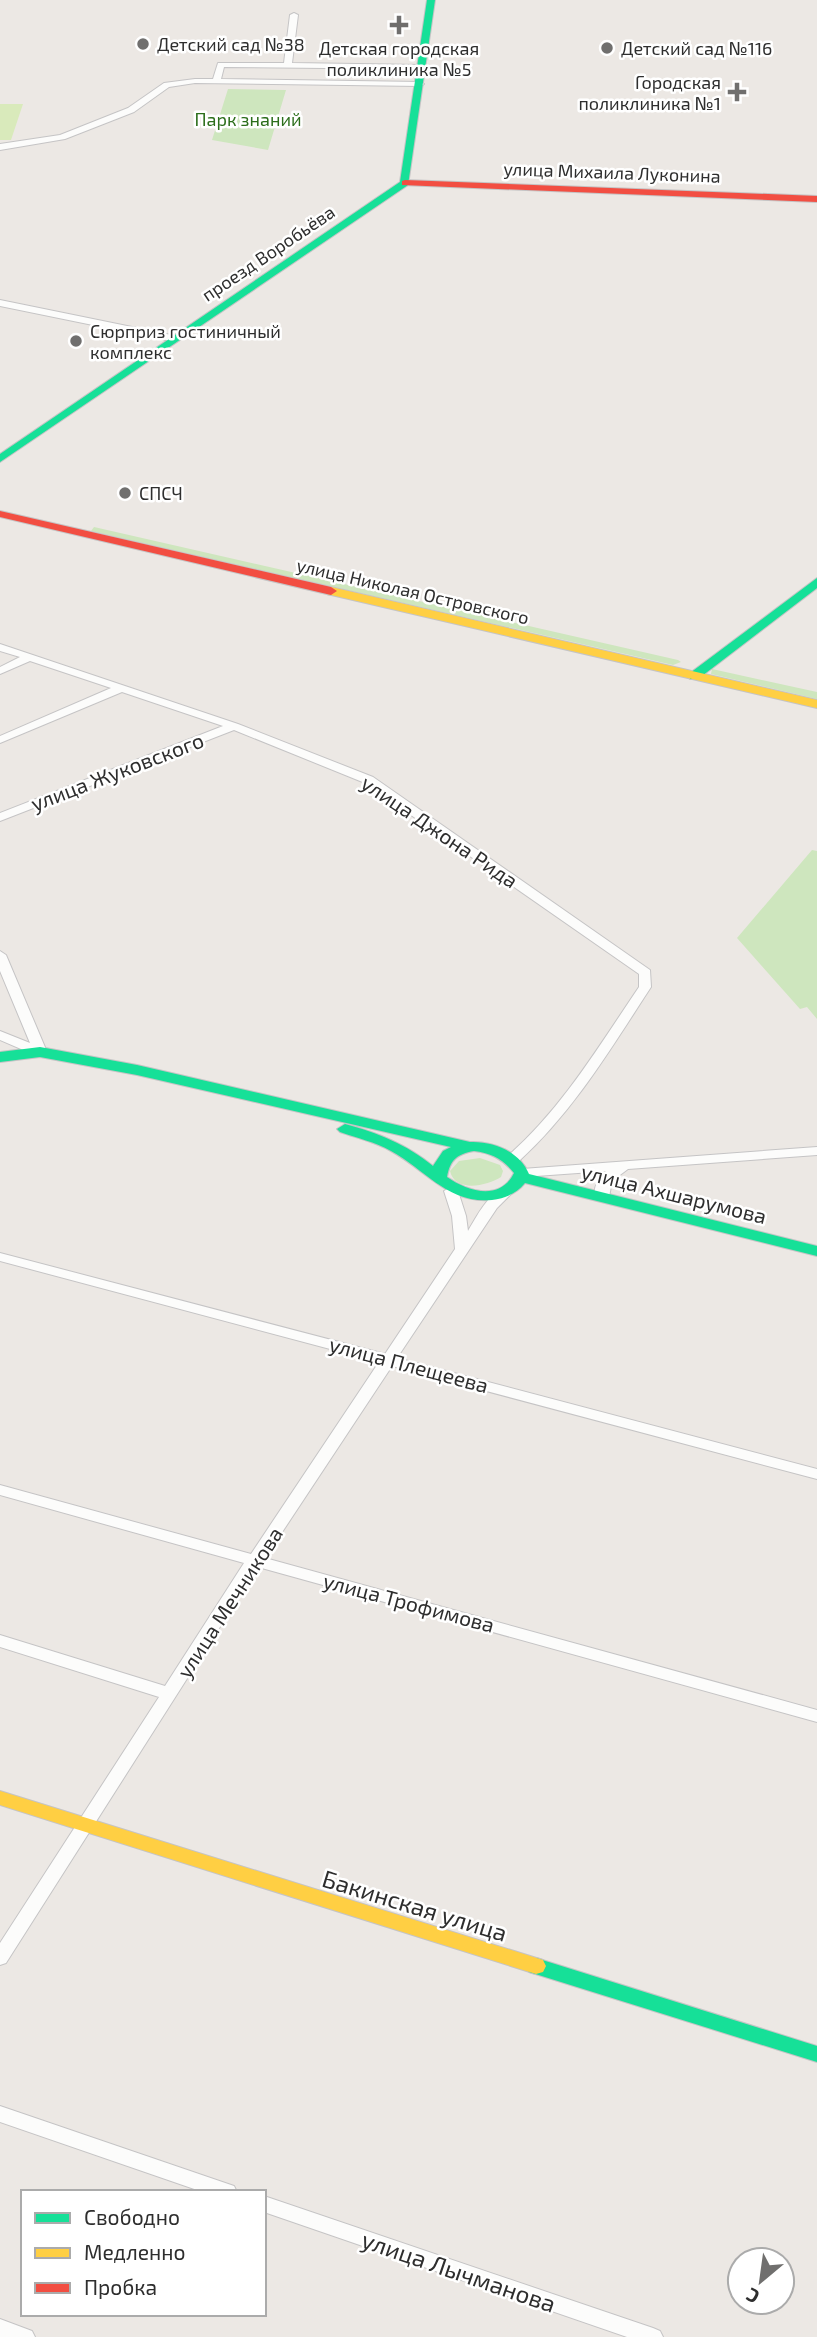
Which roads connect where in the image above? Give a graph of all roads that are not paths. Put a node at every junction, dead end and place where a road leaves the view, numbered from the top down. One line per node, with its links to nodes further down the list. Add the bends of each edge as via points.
1 (430, 0): 4 (main road)
2 (294, 15): 3 (street)
3 (288, 65): 4 (street); 5 (street, via 221,65)
4 (422, 67): 6 (main road)
5 (216, 82): 6 (street); 7 (street, via 167,85 131,110 62,137)
6 (420, 84): 8 (main road)
7 (0, 147)
8 (405, 183): 9 (main road, улица Михаила Луконина); 11 (main road, проезд Воробьёва)
9 (817, 199)
10 (0, 303): 11 (street)
11 (176, 339): 12 (main road, проезд Воробьёва)
12 (0, 459)
13 (0, 500): 15 (main road, улица Николая Островского)
14 (0, 514): 16 (main road, улица Николая Островского)
15 (62, 515): 16 (main road); 20 (main road, улица Николая Островского)
16 (48, 526): 22 (main road, улица Николая Островского)
17 (817, 582): 20 (main road)
18 (0, 647): 19 (street, улица Джона Рида)
19 (29, 657): 21 (street); 23 (street, улица Джона Рида)
20 (708, 664): 22 (main road); 24 (main road, улица Николая Островского)
21 (0, 671)
22 (694, 676): 25 (main road, улица Николая Островского)
23 (121, 688): 26 (street, улица Джона Рида); 27 (street)
24 (817, 689)
25 (817, 704)
26 (234, 726): 28 (street, улица Жуковского); 37 (street, улица Джона Рида, via 369,780 645,973 645,987)
27 (0, 740)
28 (0, 817)
29 (2, 961): 31 (street)
30 (0, 1035): 31 (street)
31 (40, 1052): 32 (main road); 33 (main road)
32 (0, 1057)
33 (254, 1098): 34 (main road); 38 (main road, via 394,1146)
34 (470, 1147): 37 (main road, via 495,1149); 38 (main road, via 438,1163)
35 (817, 1151): 36 (street)
36 (628, 1164): 37 (street); 41 (street, via 602,1184)
37 (518, 1167): 40 (main road); 41 (main road, улица Ахшарумова)
38 (438, 1180): 39 (main road)
39 (451, 1191): 40 (main road, via 478,1197); 42 (street)
40 (506, 1192): 42 (street, улица Мечникова)
41 (602, 1197): 43 (main road, улица Ахшарумова)
42 (462, 1249): 45 (street, улица Мечникова)
43 (817, 1251)
44 (0, 1257): 45 (street, улица Плещеева)
45 (388, 1358): 46 (street, улица Плещеева); 48 (street, улица Мечникова)
46 (817, 1474)
47 (0, 1490): 48 (street, улица Трофимова)
48 (254, 1561): 50 (street, улица Мечникова); 51 (street, улица Трофимова)
49 (0, 1641): 50 (street)
50 (170, 1694): 53 (street, улица Мечникова)
51 (817, 1716)
52 (0, 1798): 53 (main road, Бакинская улица)
53 (85, 1825): 54 (street, улица Мечникова); 55 (main road, Бакинская улица)
54 (0, 1958)
55 (817, 2054)
56 (0, 2114): 57 (street)
57 (222, 2190)
58 (266, 2205): 61 (street, улица Лычманова)
59 (0, 2328): 60 (street)
60 (25, 2337)
61 (653, 2337)

